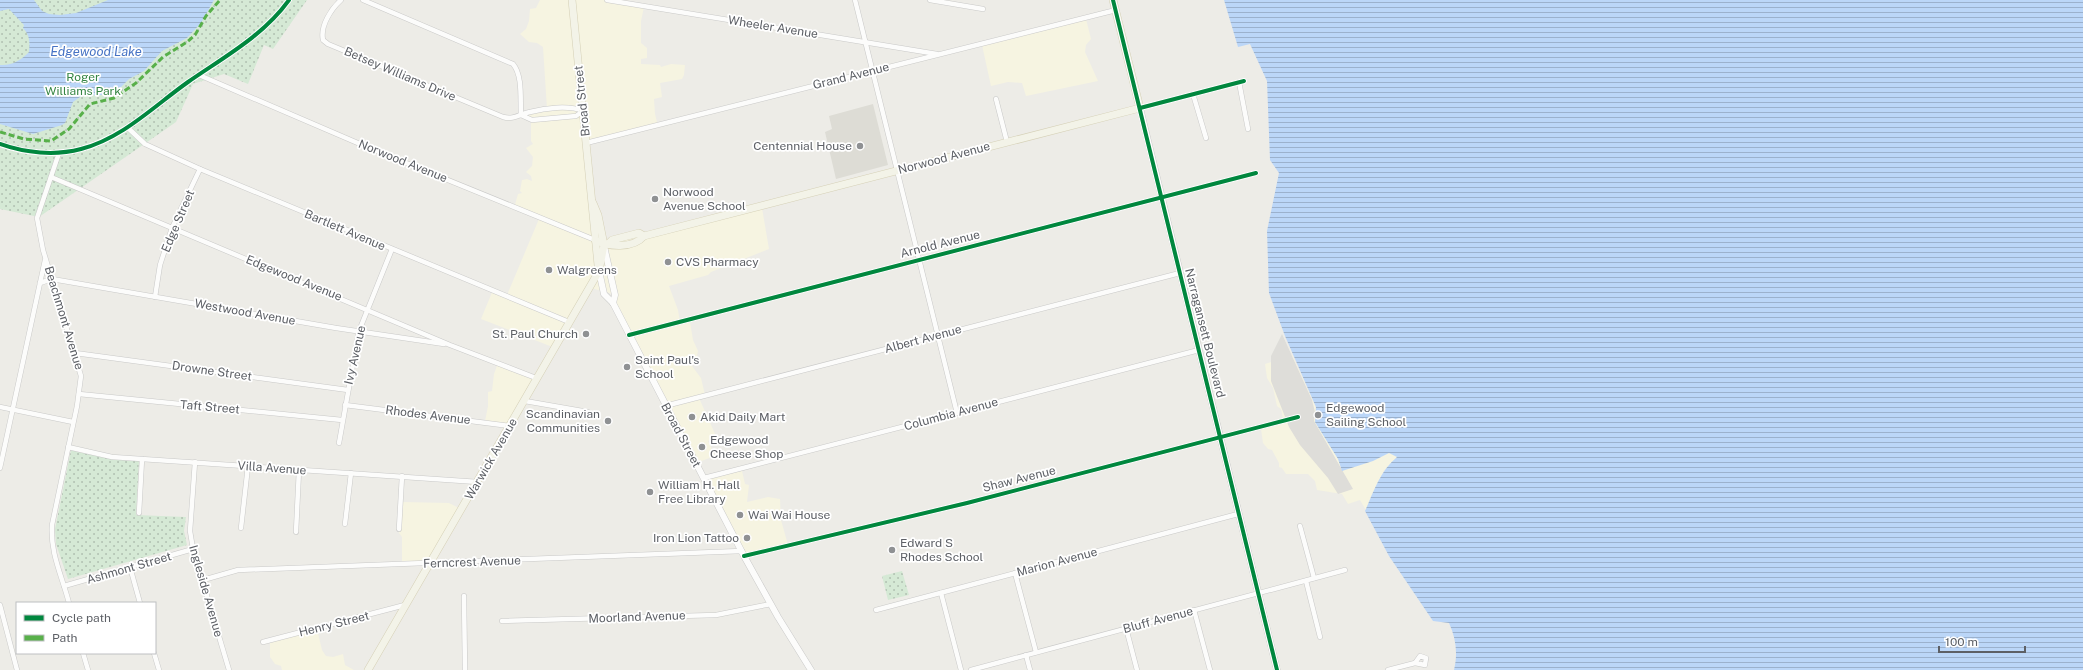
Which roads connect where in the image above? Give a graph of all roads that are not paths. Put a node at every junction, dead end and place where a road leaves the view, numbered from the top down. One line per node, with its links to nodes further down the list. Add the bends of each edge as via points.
1 (289, 0): 14 (street, via 260,32)
2 (341, 0): 19 (street, Betsey Williams Drive, via 323,27 322,36 325,42 503,118 511,119)
3 (363, 0): 19 (street, via 513,64 517,68 519,79)
4 (572, 0): 18 (main road, Broad Street)
5 (607, 0): 11 (street, Wheeler Avenue)
6 (855, 0): 11 (street)
7 (930, 0): 9 (street)
8 (1113, 0): 10 (main road, Narragansett Boulevard)
9 (984, 8)
10 (1116, 10): 12 (street, Grand Avenue); 17 (main road, Narragansett Boulevard)
11 (866, 42): 12 (street, Wheeler Avenue); 13 (street)
12 (938, 54): 13 (street, Grand Avenue)
13 (873, 71): 23 (street, Grand Avenue); 28 (street)
14 (199, 75): 20 (street); 34 (street, Norwood Avenue)
15 (1193, 94): 17 (street, Norwood Avenue); 21 (street, Norwood Avenue, via 1242,82); 22 (street)
16 (996, 99): 24 (street)
17 (1140, 108): 24 (main road, Norwood Avenue); 31 (street, Narragansett Boulevard)
18 (583, 111): 19 (street, Betsey Williams Drive, via 575,108); 19 (street, Betsey Williams Drive, via 576,116 532,120); 23 (main road, Broad Street)
19 (521, 115)
20 (127, 128): 26 (street, via 86,148); 27 (street, Bartlett Avenue, via 145,144)
21 (1248, 129)
22 (1206, 138)
23 (586, 142): 32 (main road, Broad Street)
24 (1007, 142): 28 (main road, Norwood Avenue)
25 (0, 144): 26 (street, via 28,151)
26 (59, 153): 30 (street, Beachmont Avenue)
27 (200, 169): 33 (street, Edge Street); 36 (street, Bartlett Avenue)
28 (897, 170): 35 (main road, Norwood Avenue, via 644,236 639,233 612,240); 38 (street)
29 (1256, 172): 31 (street, Arnold Avenue)
30 (51, 177): 33 (street, Edgewood Avenue); 37 (street, Beachmont Avenue, via 37,214)
31 (1161, 198): 38 (street, Arnold Avenue); 40 (street, Narragansett Boulevard)
32 (593, 203): 34 (main road, Broad Street); 35 (main road, Broad Street)
33 (172, 228): 43 (street, Edge Street, via 160,265); 45 (street, Edgewood Avenue)
34 (595, 240): 35 (main road, Norwood Avenue); 39 (main road, Broad Street)
35 (606, 245): 39 (main road, Warwick Avenue); 44 (street, Broad Street, via 615,295)
36 (392, 249): 45 (street, Ivy Avenue); 46 (street, Bartlett Avenue)
37 (45, 259): 41 (street, Beachmont Avenue); 42 (street)
38 (919, 260): 48 (street, Arnold Avenue); 49 (street)
39 (599, 271): 44 (street, Broad Street, via 604,294); 46 (main road, Warwick Avenue)
40 (1180, 272): 49 (street, Albert Avenue); 51 (street, Narragansett Boulevard)
41 (52, 280): 42 (street, Westwood Avenue); 43 (street, Westwood Avenue); 52 (street, Beachmont Avenue)
42 (40, 283): 60 (street)
43 (155, 297): 47 (street, Westwood Avenue)
44 (613, 303): 48 (street, Broad Street)
45 (368, 309): 47 (street, Ivy Avenue); 50 (street, Edgewood Avenue)
46 (569, 322): 53 (main road, Warwick Avenue)
47 (359, 331): 50 (street, Westwood Avenue); 54 (street, Ivy Avenue)
48 (629, 335): 58 (street, Broad Street)
49 (938, 335): 58 (street, Albert Avenue); 62 (street)
50 (450, 345): 53 (street, Edgewood Avenue)
51 (1198, 350): 62 (street, Columbia Avenue); 67 (street, Narragansett Boulevard)
52 (75, 353): 54 (street, Drowne Street); 55 (street, Beachmont Avenue, via 81,376)
53 (536, 378): 56 (main road, Warwick Avenue)
54 (348, 390): 57 (street, Ivy Avenue)
55 (78, 394): 64 (street, Taft Street); 65 (street, Beachmont Avenue)
56 (524, 401): 61 (street); 66 (main road, Warwick Avenue)
57 (345, 405): 64 (street, Ivy Avenue); 66 (street, Rhodes Avenue)
58 (665, 406): 77 (street, Broad Street)
59 (0, 407): 60 (street)
60 (12, 410): 65 (street); 73 (street)
61 (588, 412)
62 (957, 413): 77 (street, Columbia Avenue)
63 (1298, 417): 67 (street, Shaw Avenue)
64 (342, 420): 68 (street, Ivy Avenue)
65 (73, 422): 69 (street, Beachmont Avenue)
66 (510, 426): 78 (main road, Warwick Avenue)
67 (1220, 438): 80 (street, Narragansett Boulevard); 87 (street, Shaw Avenue, via 967,503)
68 (339, 443)
69 (68, 447): 70 (street, Villa Avenue, via 112,457); 95 (street, Beachmont Avenue, via 51,541)
70 (142, 459): 71 (street, Villa Avenue); 79 (street)
71 (195, 462): 72 (street, Villa Avenue); 86 (street, Ingleside Avenue, via 190,531)
72 (248, 466): 74 (street, Villa Avenue); 83 (street)
73 (0, 468)
74 (299, 470): 75 (street, Villa Avenue); 85 (street)
75 (351, 473): 76 (street, Villa Avenue); 81 (street)
76 (402, 476): 78 (street, Villa Avenue); 84 (street)
77 (704, 478): 87 (street, Broad Street)
78 (478, 482): 88 (main road, Warwick Avenue)
79 (139, 513)
80 (1238, 514): 91 (street, Marion Avenue); 97 (street, Narragansett Boulevard)
81 (345, 524)
82 (1300, 526): 92 (street)
83 (241, 528)
84 (399, 529)
85 (296, 532)
86 (193, 549): 89 (street, Ashmont Street); 93 (street, Ingleside Avenue)
87 (743, 554): 88 (street, Ferncrest Avenue); 101 (street, Broad Street)
88 (430, 564): 93 (street, Ferncrest Avenue, via 238,570); 103 (main road, Warwick Avenue)
89 (130, 567): 95 (street, Ashmont Street); 100 (street)
90 (1345, 570): 92 (street, Bluff Avenue)
91 (1014, 573): 96 (street, Marion Avenue); 110 (street)
92 (1314, 578): 94 (street, Bluff Avenue)
93 (203, 580): 118 (street, Ingleside Avenue)
94 (1306, 581): 97 (street, Bluff Avenue); 108 (street)
95 (64, 586): 99 (street, Beachmont Avenue)
96 (941, 593): 104 (street, Marion Avenue); 122 (street)
97 (1258, 593): 105 (street, Bluff Avenue); 127 (street, Narragansett Boulevard)
98 (464, 596): 120 (street)
99 (69, 602)
100 (140, 602)
101 (770, 604): 106 (street, Moorland Avenue, via 716,615); 121 (street, Broad Street)
102 (0, 605): 115 (street)
103 (405, 605): 109 (street, Henry Street); 119 (main road, Warwick Avenue)
104 (876, 610)
105 (1194, 610): 107 (street, Bluff Avenue); 126 (street)
106 (502, 621)
107 (1126, 628): 110 (street, Bluff Avenue); 125 (street)
108 (1320, 637)
109 (263, 642)
110 (1036, 652): 113 (street, Bluff Avenue)
111 (83, 654): 116 (street)
112 (154, 654): 117 (street)
113 (1026, 655): 123 (street, Bluff Avenue); 124 (street)
114 (1415, 663): 128 (street)
115 (17, 670)
116 (88, 670)
117 (159, 670)
118 (229, 670)
119 (368, 670)
120 (465, 670)
121 (811, 670)
122 (960, 670)
123 (971, 670)
124 (1030, 670)
125 (1137, 670)
126 (1210, 670)
127 (1277, 670)
128 (1388, 670)

